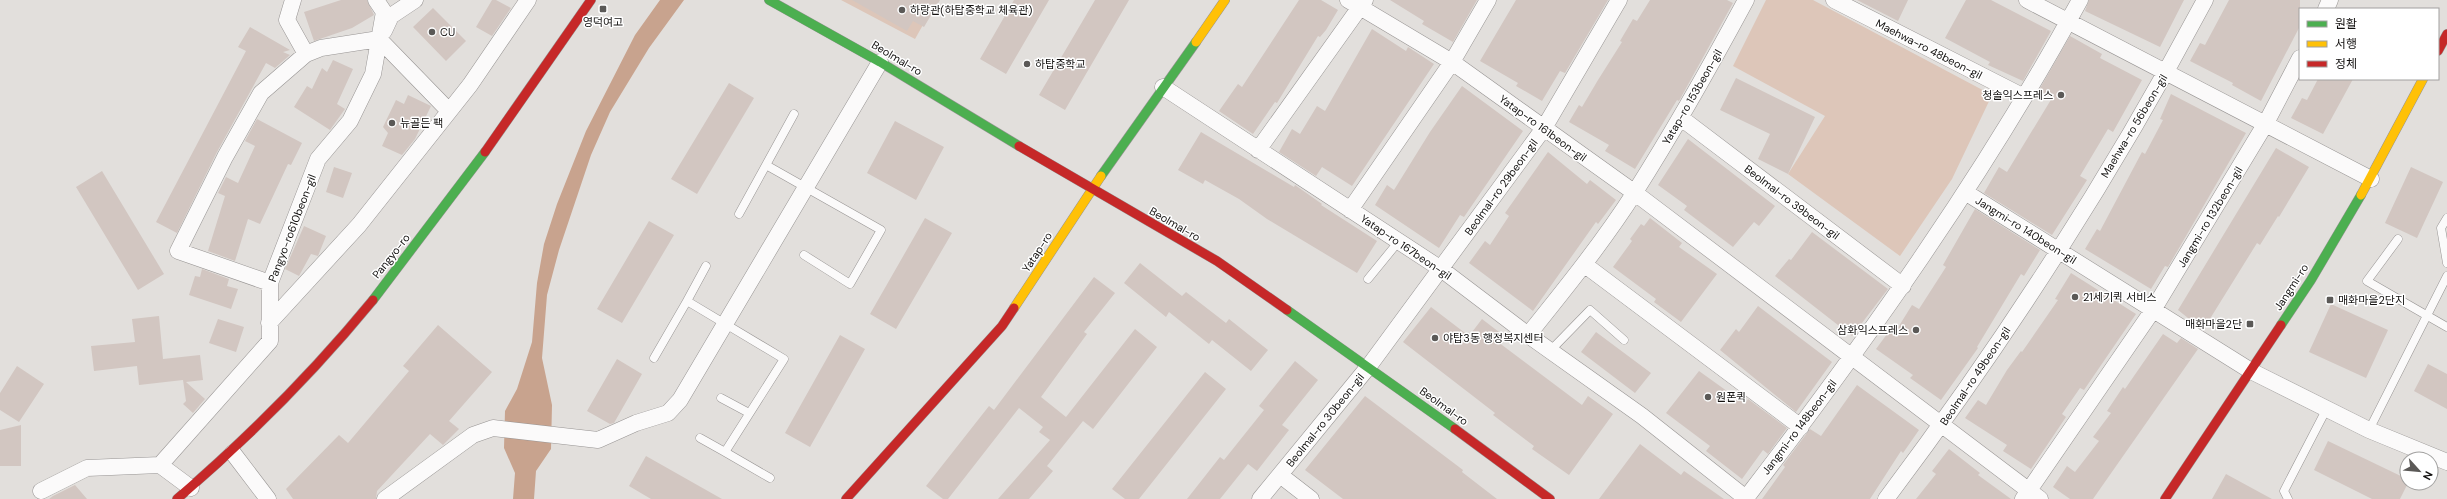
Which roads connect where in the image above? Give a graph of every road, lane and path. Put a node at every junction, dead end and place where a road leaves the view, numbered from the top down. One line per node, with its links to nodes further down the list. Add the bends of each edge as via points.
1 (293, 0): 20 (street, via 286,20)
2 (376, 0): 18 (street, Pangyo-ro610beon-gil, via 384,12)
3 (415, 0): 18 (street, Pangyo-ro610beon-gil, via 391,16)
4 (528, 0): 28 (street)
5 (591, 0): 76 (street, Pangyo-ro, via 455,193 380,290 327,354)
6 (769, 0): 22 (street, Beolmal-ro)
7 (1225, 0): 26 (street, Yatap-ro)
8 (1488, 0): 23 (street)
9 (1620, 0): 32 (street, Beolmal-ro 29beon-gil)
10 (1746, 0): 30 (street, Yatap-ro 153beon-gil)
11 (1834, 0): 27 (street, Maehwa-ro 48beon-gil)
12 (2027, 0): 16 (street)
13 (2080, 0): 16 (street)
14 (2204, 0): 24 (street, Maehwa-ro 56beon-gil)
15 (1358, 2): 23 (street, Yatap-ro 161beon-gil); 33 (street, Yatap-ro 161beon-gil)
16 (2068, 21): 24 (street); 27 (street)
17 (2447, 34): 19 (street)
18 (379, 39): 20 (street, via 321,48); 28 (street); 53 (street, Pangyo-ro610beon-gil, via 373,74 350,120 318,159)
19 (2439, 49)
20 (306, 54): 53 (street, via 262,93 225,157 178,251)
21 (2299, 60): 31 (street, Jangmi-ro 132beon-gil)
22 (880, 62): 36 (street); 37 (street, Beolmal-ro)
23 (1452, 62): 32 (street, Yatap-ro 161beon-gil); 40 (street)
24 (2167, 72): 31 (street); 45 (street, Maehwa-ro 56beon-gil)
25 (2422, 80): 35 (street, Jangmi-ro)
26 (1163, 87): 33 (street, Yatap-ro 167beon-gil); 37 (street, Yatap-ro)
27 (2024, 97): 38 (street)
28 (449, 111): 58 (street, via 360,225)
29 (794, 114): 34 (lane)
30 (1681, 118): 39 (street, Yatap-ro 153beon-gil); 54 (street, Beolmal-ro 39beon-gil)
31 (2266, 123): 35 (street); 56 (street, Jangmi-ro 132beon-gil)
32 (1544, 128): 39 (street, Yatap-ro 161beon-gil); 50 (street, Beolmal-ro 29beon-gil)
33 (1258, 150): 40 (street, Yatap-ro 167beon-gil)
34 (766, 165): 36 (lane); 41 (lane)
35 (2371, 179): 67 (street, Jangmi-ro, via 2311,280)
36 (806, 187): 46 (lane, via 882,230 850,284); 59 (street)
37 (1092, 190): 66 (street, Beolmal-ro, via 1216,261); 88 (street, Yatap-ro, via 1002,326)
38 (1965, 192): 45 (street, Jangmi-ro 140beon-gil); 54 (street, Jangmi-ro 140beon-gil)
39 (1634, 193): 48 (street); 64 (street, Yatap-ro 161beon-gil)
40 (1350, 210): 44 (street, Yatap-ro 167beon-gil)
41 (739, 214)
42 (2447, 218): 47 (lane, via 2441,228)
43 (2398, 239): 57 (lane, via 2367,281)
44 (1398, 241): 50 (street, Yatap-ro 167beon-gil); 52 (lane)
45 (2060, 250): 56 (street, Jangmi-ro 140beon-gil); 71 (street, Beolmal-ro 49beon-gil)
46 (804, 254)
47 (2447, 263)
48 (1584, 265): 61 (street); 72 (street)
49 (706, 266): 55 (lane)
50 (1441, 268): 61 (street, Yatap-ro 167beon-gil); 66 (street, Beolmal-ro 29beon-gil)
51 (2447, 276): 57 (lane)
52 (1368, 279)
53 (270, 282): 58 (street, Pangyo-ro610beon-gil)
54 (1903, 286): 64 (street, Jangmi-ro 140beon-gil)
55 (687, 301): 59 (lane); 65 (lane)
56 (2154, 310): 67 (street, Jangmi-ro 140beon-gil); 83 (street)
57 (2426, 316): 60 (lane); 73 (lane)
58 (269, 323): 78 (street, Pangyo-ro610beon-gil, via 270,341)
59 (726, 323): 70 (lane, via 784,359); 87 (street, via 680,400 668,413 636,423 598,440 493,428 473,435)
60 (2447, 327)
61 (1528, 336): 63 (street, Yatap-ro 167beon-gil)
62 (1624, 340): 63 (lane, via 1590,310)
63 (1550, 351): 84 (street, Yatap-ro 167beon-gil, via 1642,416)
64 (1853, 356): 71 (street); 72 (street, Jangmi-ro 148beon-gil)
65 (654, 358)
66 (1369, 366): 79 (street, Beolmal-ro 30beon-gil); 91 (street, Beolmal-ro)
67 (2251, 371): 69 (street, Jangmi-ro 140beon-gil); 93 (street, Jangmi-ro)
68 (721, 398): 70 (lane)
69 (2326, 410): 73 (street, Jangmi-ro 140beon-gil); 94 (lane, via 2284,491)
70 (749, 413): 75 (lane)
71 (1942, 425): 83 (street); 92 (street, Beolmal-ro 49beon-gil)
72 (1800, 427): 84 (street, Jangmi-ro 148beon-gil)
73 (2369, 430): 77 (street, Jangmi-ro 140beon-gil)
74 (700, 438): 75 (lane)
75 (724, 452): 80 (lane)
76 (233, 453): 81 (street, Pangyo-ro); 86 (street)
77 (2447, 462)
78 (160, 465): 81 (street); 82 (street, via 88,468)
79 (1280, 475): 89 (street, Beolmal-ro 30beon-gil); 90 (street, Beolmal-ro 30beon-gil)
80 (770, 478)
81 (191, 488): 85 (street, Pangyo-ro)
82 (41, 491)
83 (2031, 496)
84 (1746, 498)
85 (177, 499)
86 (268, 499)
87 (385, 499)
88 (846, 499)
89 (1260, 499)
90 (1311, 499)
91 (1550, 499)
92 (1886, 499)
93 (2165, 499)
94 (2288, 499)

